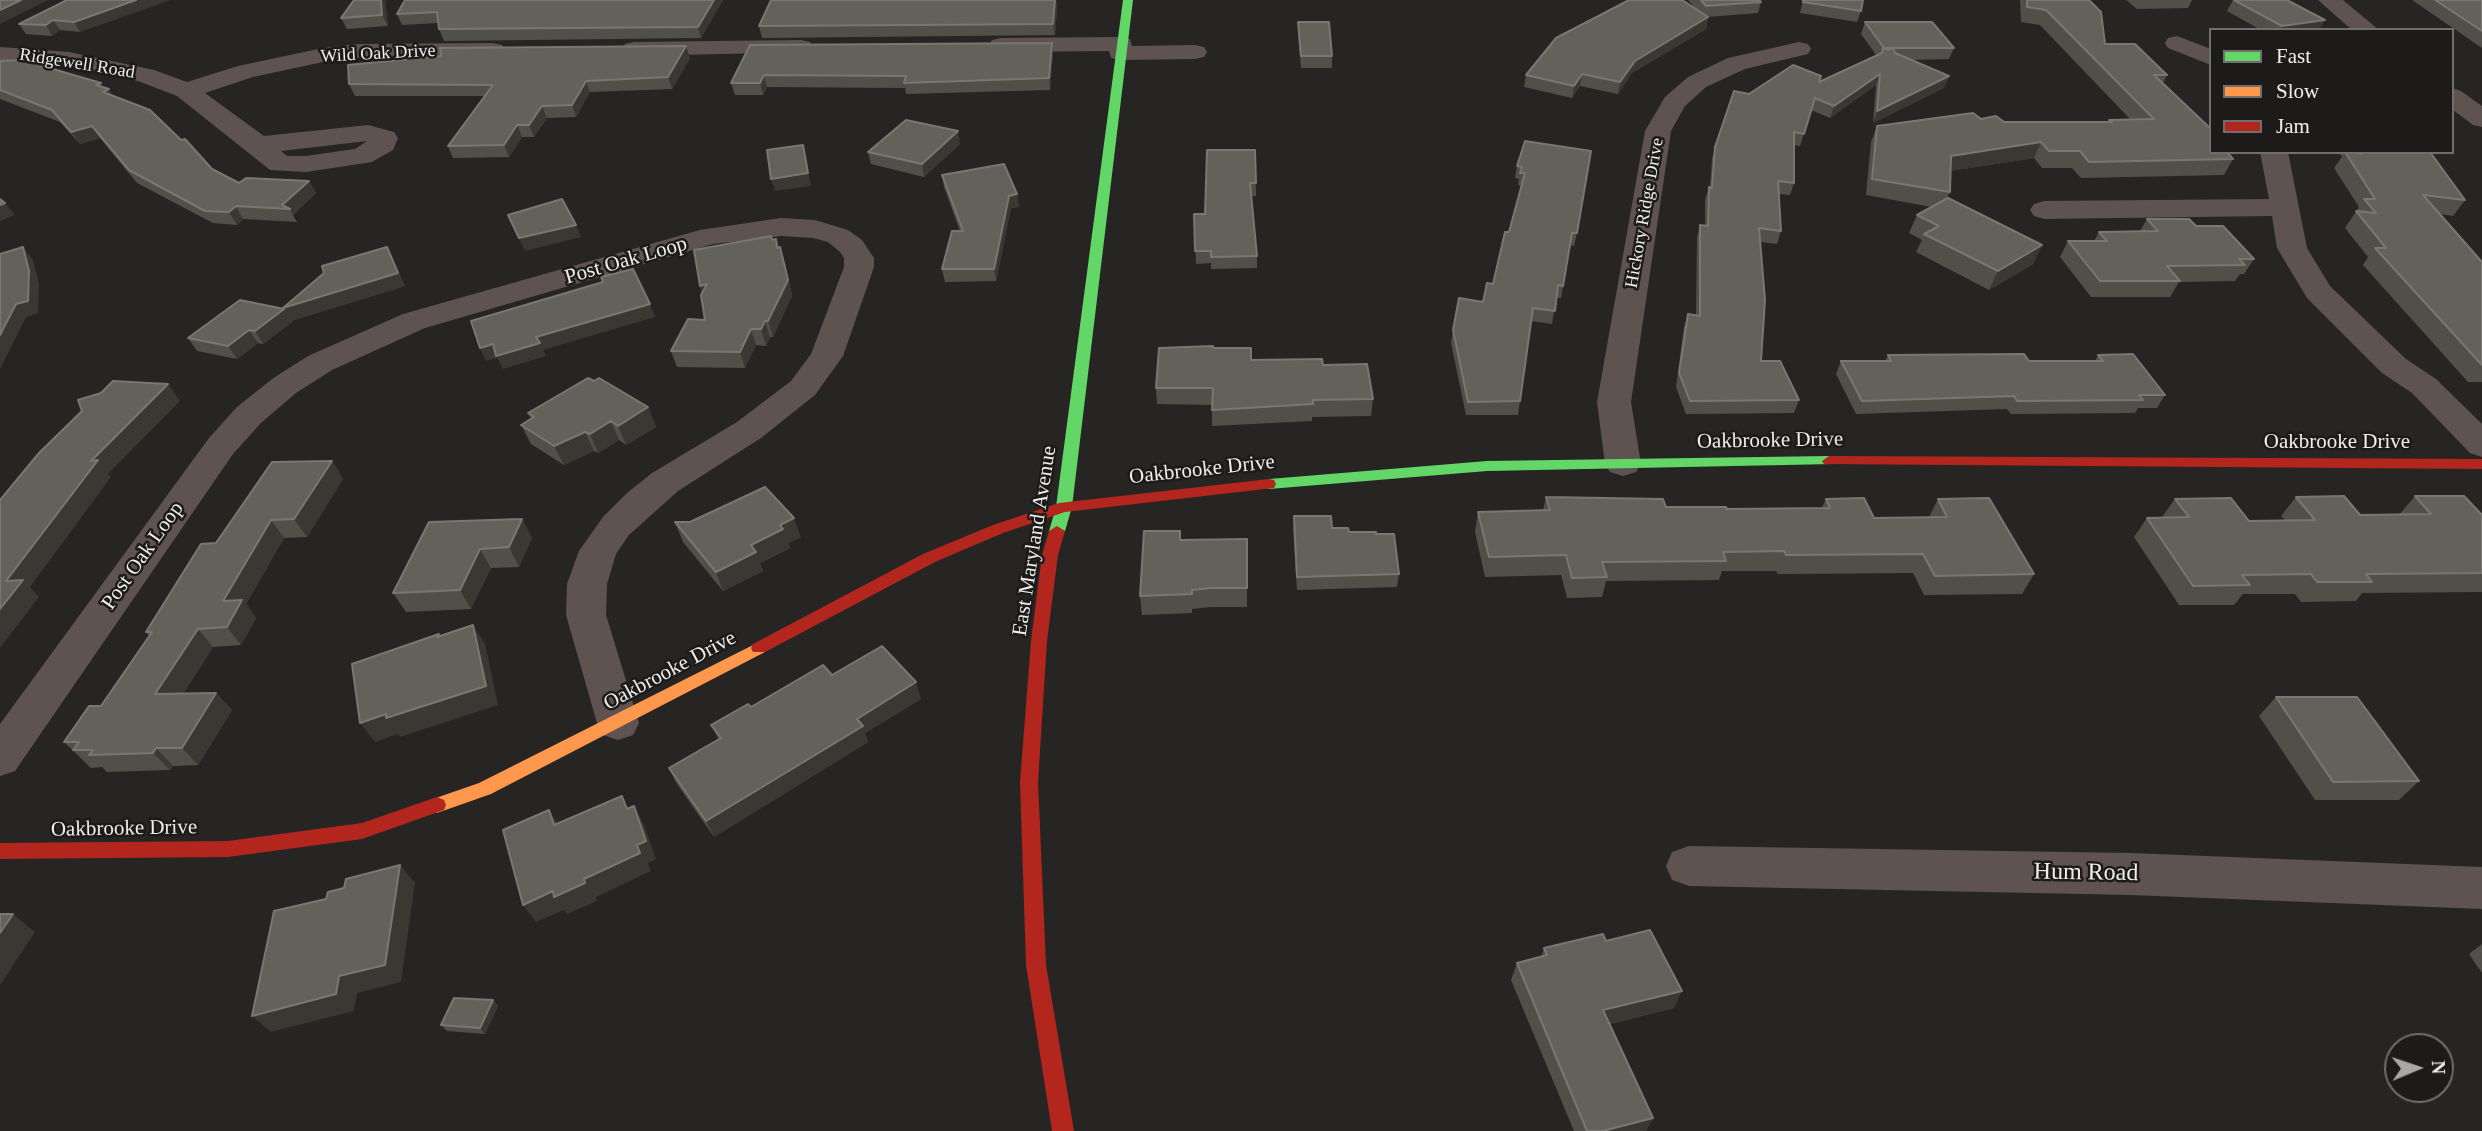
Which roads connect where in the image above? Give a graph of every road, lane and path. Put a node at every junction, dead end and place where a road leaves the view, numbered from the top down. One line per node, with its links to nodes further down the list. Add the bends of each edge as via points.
1 (1128, 0): 8 (street, East Maryland Avenue)
2 (2329, 0): 3 (street)
3 (2364, 28)
4 (3, 41): 14 (street, Ridgewell Road, via 145,75)
5 (2177, 43): 13 (street)
6 (982, 46): 8 (street)
7 (830, 47): 9 (street)
8 (1121, 48): 12 (street); 23 (street, East Maryland Avenue)
9 (609, 49)
10 (1798, 49): 22 (street, Hickory Ridge Drive, via 1737,63 1697,82 1674,102 1658,131 1615,402)
11 (512, 50): 14 (street, Wild Oak Drive, via 323,55 247,71)
12 (1195, 52)
13 (2209, 57)
14 (186, 91): 17 (street, Ridgewell Road)
15 (2454, 98): 16 (street)
16 (2482, 119)
17 (258, 145)
18 (2274, 154): 19 (street)
19 (2284, 207): 20 (street); 21 (street, via 2292,248 2318,291)
20 (2044, 210)
21 (2476, 457): 22 (street, Oakbrooke Drive)
22 (1623, 464): 23 (street, Oakbrooke Drive, via 1487,466)
23 (1064, 507): 24 (street, Oakbrooke Drive, via 929,558); 29 (street, East Maryland Avenue, via 1050,555 1039,641 1029,782 1036,965)
24 (618, 723): 25 (street, Post Oak Loop, via 586,615 587,584 598,551 616,526 665,482 803,388 827,356 859,267 852,246 838,236 781,227 710,236 414,321 320,363 249,415 221,446); 26 (street, Oakbrooke Drive, via 485,789 362,831 228,849)
25 (0, 758)
26 (0, 851)
27 (1689, 866): 28 (street, Hum Road, via 2131,874)
28 (2482, 888)
29 (1063, 1131)

